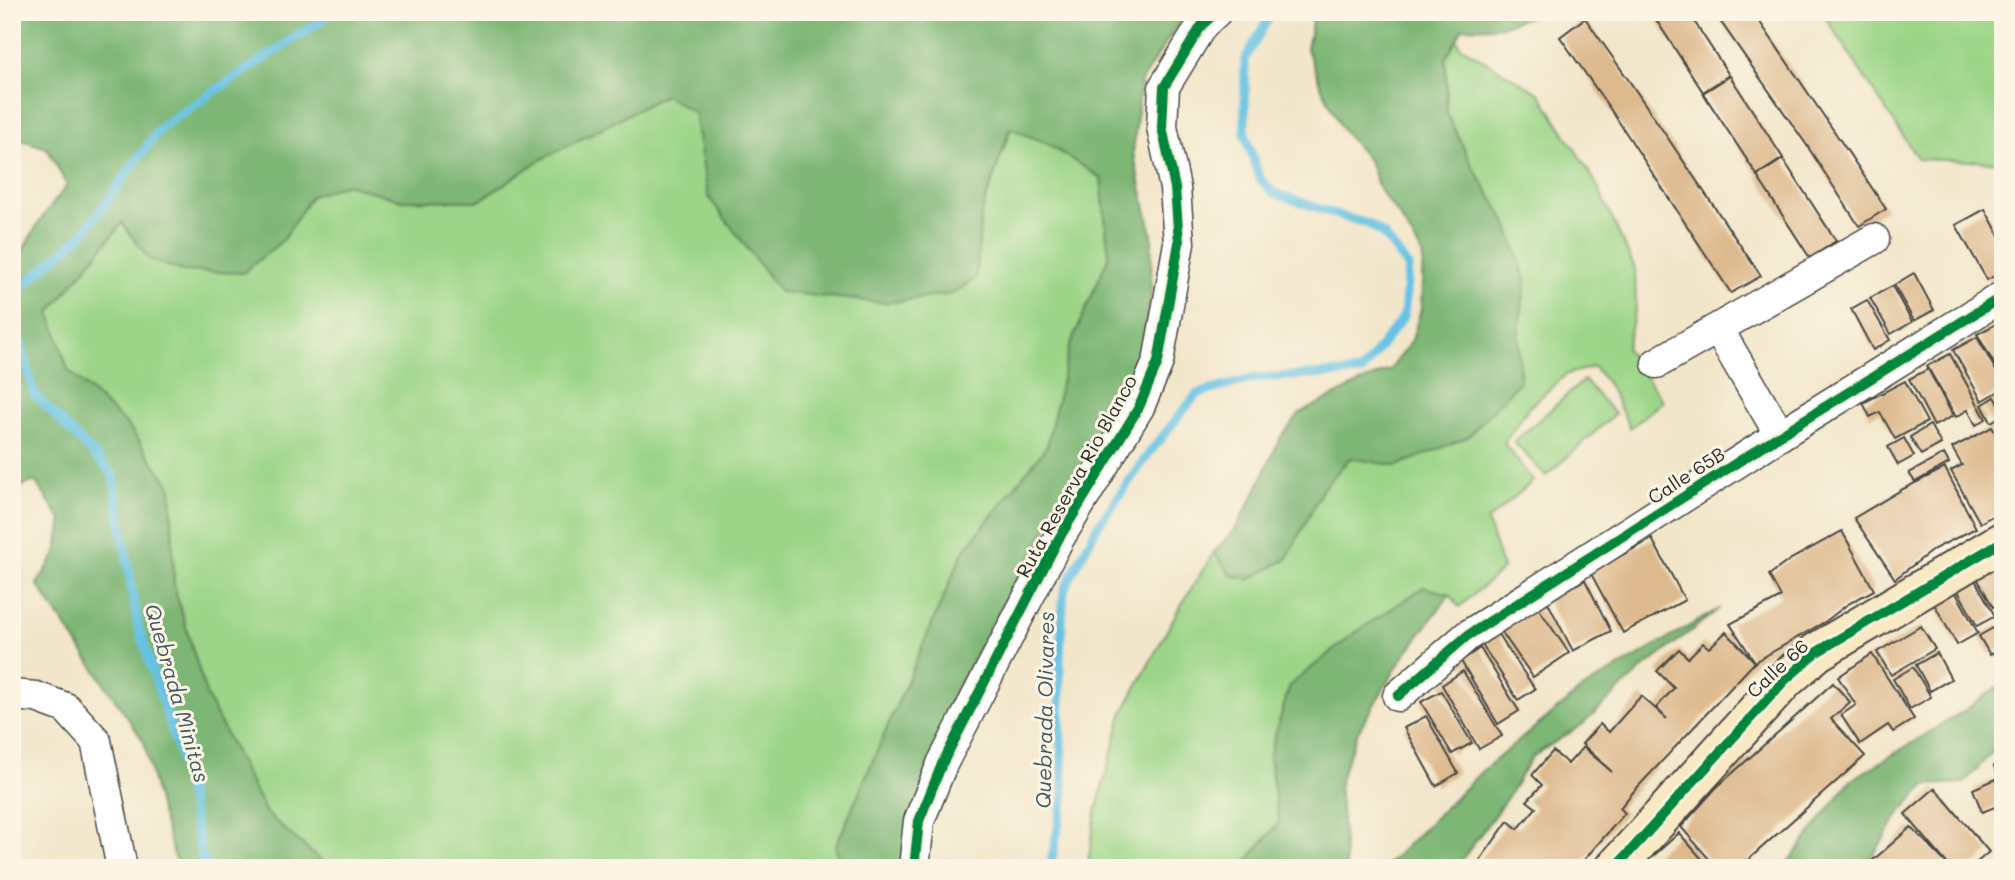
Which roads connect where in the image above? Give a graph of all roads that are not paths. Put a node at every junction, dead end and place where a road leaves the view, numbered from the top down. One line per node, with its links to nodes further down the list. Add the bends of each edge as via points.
1 (1216, 12): 11 (street, Ruta Reserva Rio Blanco, via 1202,26 1164,87 1162,127 1175,188 1179,243 1158,362 1139,407 1058,540 942,764 919,821)
2 (1874, 239): 4 (street)
3 (2003, 296): 6 (street, Calle 65B)
4 (1718, 329): 5 (street); 6 (street)
5 (1657, 363)
6 (1780, 435): 9 (street, Calle 65B, via 1467,636)
7 (2003, 541): 12 (street, Calle 66, via 1809,659)
8 (12, 695): 10 (street, via 36,696 66,708 96,741)
9 (1398, 696)
10 (122, 868)
11 (914, 868)
12 (1615, 868)

